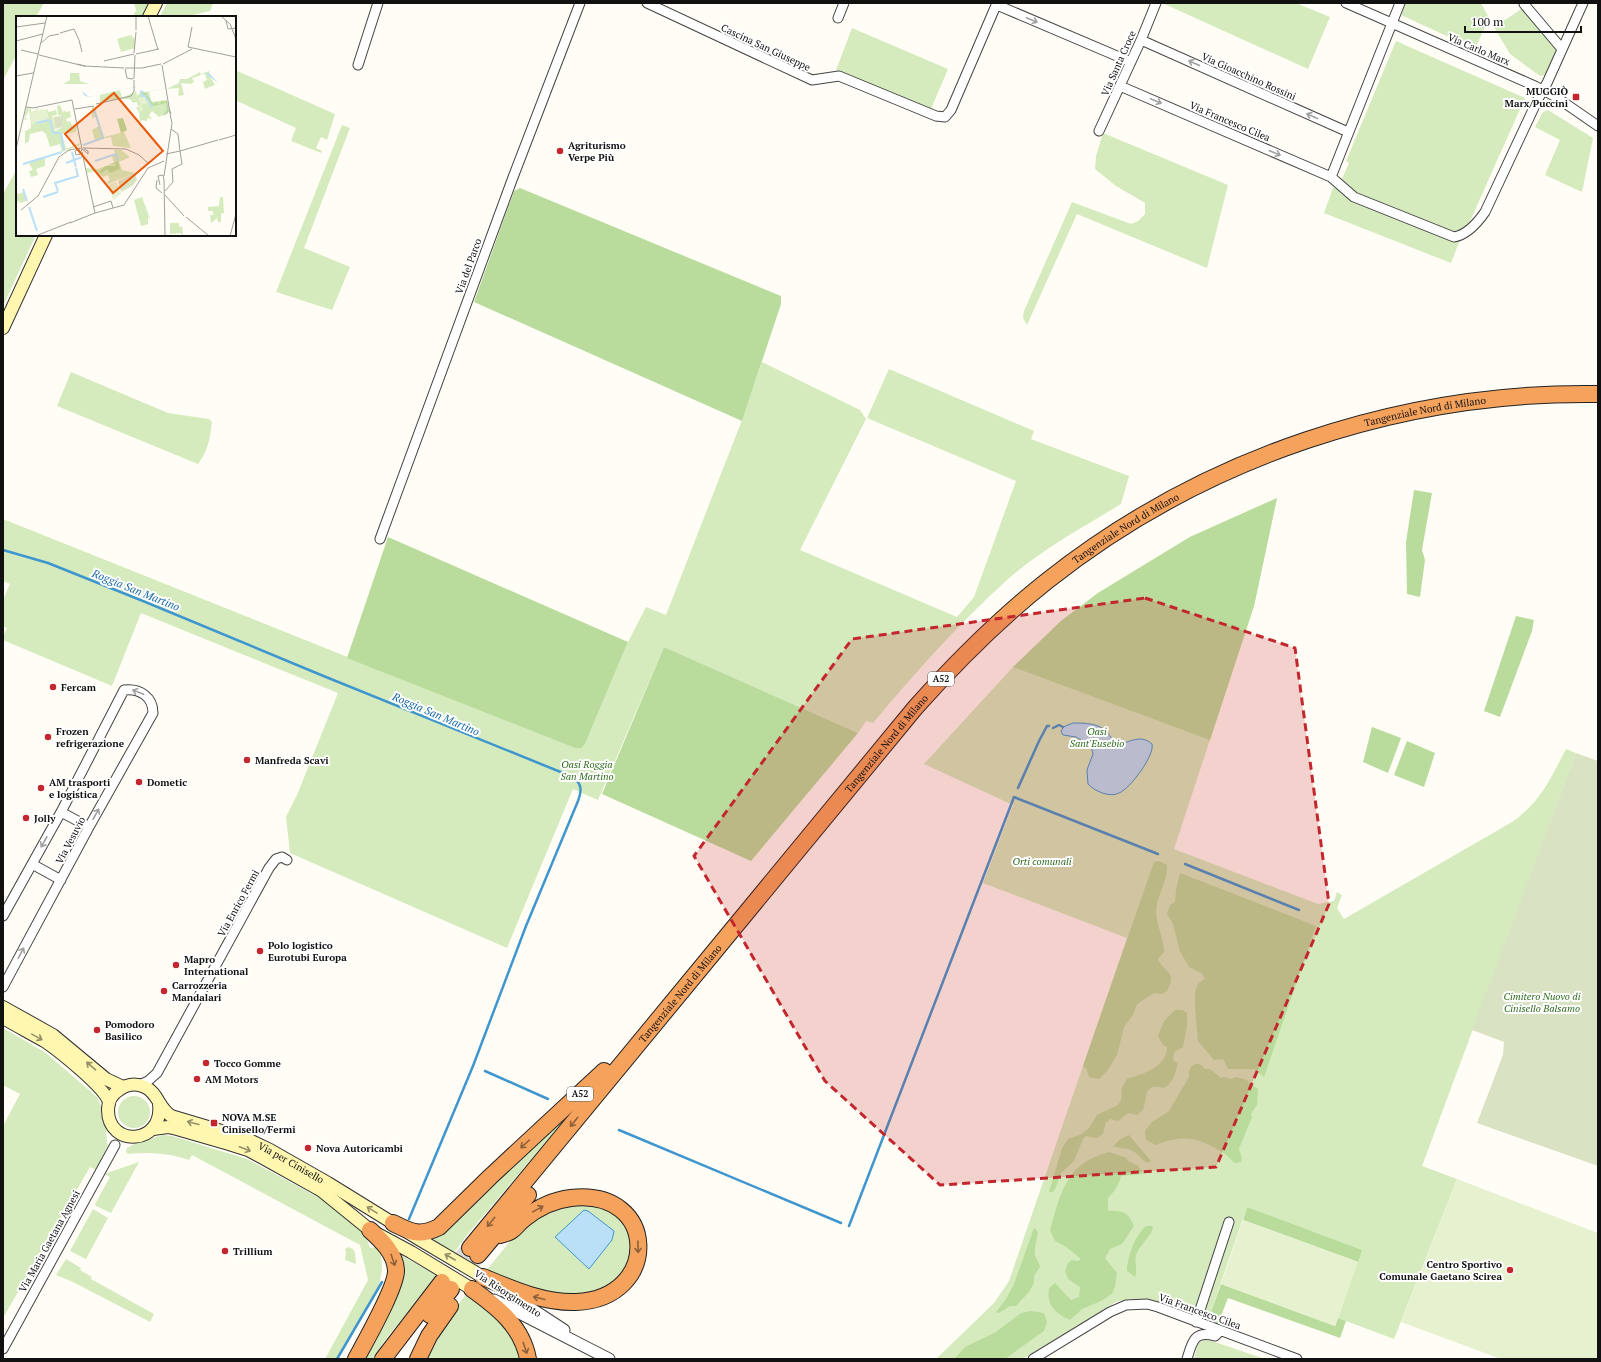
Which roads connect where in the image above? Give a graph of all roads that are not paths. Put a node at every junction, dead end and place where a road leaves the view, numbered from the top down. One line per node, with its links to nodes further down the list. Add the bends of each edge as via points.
1 (156, 3): 12 (main road)
2 (378, 3): 18 (street)
3 (580, 3): 29 (street, Via del Parco)
4 (647, 3): 10 (street, Cascina San Giuseppe, via 812,80 839,76 936,116 945,117 951,110)
5 (844, 3): 13 (street)
6 (1156, 3): 15 (street, Via Santa Croce)
7 (1346, 3): 14 (street, Via Carlo Marx)
8 (1400, 3): 14 (street)
9 (1583, 3): 16 (street, Via Francesco Cilea)
10 (997, 4): 17 (street, one-way to 17)
11 (1524, 4): 16 (street)
12 (150, 16)
13 (838, 18)
14 (1391, 24): 20 (street, Via Carlo Marx); 23 (street)
15 (1141, 40): 17 (street, Via Santa Croce); 23 (street, Via Gioacchino Rossini, one-way to 15)
16 (1562, 49): 20 (street, Via Francesco Cilea)
17 (1131, 62): 19 (street, Via Santa Croce)
18 (358, 65)
19 (1120, 86): 22 (street, Via Santa Croce); 24 (street, Via Francesco Cilea, one-way to 24)
20 (1543, 90): 21 (street, Via Carlo Marx); 24 (street, Via Francesco Cilea, via 1485,212 1480,220 1461,236 1454,237 1354,197)
21 (1598, 126)
22 (1099, 131)
23 (1348, 132): 24 (street)
24 (1331, 177)
25 (46, 236): 26 (main road)
26 (3, 328)
27 (1598, 394): 35 (highway, Tangenziale Nord di Milano / A52, via 1537,395 1464,402 1410,412 1340,430 1287,447 1236,468 1180,494 1122,528 1081,555 1033,592 965,654 895,731)
28 (1598, 404): 52 (highway, Tangenziale Nord di Milano / A52, via 1528,406 1448,416 1374,431 1320,447 1249,474 1187,503 1122,541 1070,576 998,636 916,723)
29 (380, 539)
30 (61, 812): 31 (street); 31 (street, Via Vesuvio, one-way to 30, via 153,713 153,704 140,692 124,690); 33 (street, Via Vesuvio, one-way to 33)
31 (89, 827): 34 (street, Via Vesuvio)
32 (287, 860): 40 (street, Via Enrico Fermi, via 282,857 276,859 269,868)
33 (32, 864): 34 (street); 36 (street, Via Vesuvio)
34 (61, 880): 37 (street, Via Vesuvio, one-way to 34)
35 (745, 913): 50 (highway, A52, one-way to 50, via 705,953 613,1063 490,1177 446,1222 431,1231 419,1234); 52 (highway, Tangenziale Nord di Milano / A52, one-way to 52, via 474,1252)
36 (3, 916)
37 (3, 987)
38 (3, 1007): 42 (main road, one-way to 38, via 106,1079 53,1035)
39 (3, 1018): 44 (main road, one-way to 44, via 55,1049 99,1087)
40 (157, 1073): 41 (street, Via Enrico Fermi); 43 (street, Via Enrico Fermi, via 155,1091)
41 (139, 1085): 42 (main road); 43 (main road, Via per Cinisello, via 149,1089)
42 (123, 1087): 44 (main road, via 114,1094)
43 (158, 1101): 46 (main road, via 159,1118); 50 (main road, Via per Cinisello, one-way to 43, via 270,1150 245,1138 179,1119 164,1111)
44 (109, 1104): 45 (main road, via 108,1116)
45 (114, 1128): 47 (main road); 48 (street)
46 (153, 1129): 47 (main road, Via per Cinisello, via 144,1135); 51 (main road, Via per Cinisello, one-way to 51, via 168,1127 248,1150 322,1191)
47 (131, 1137): 48 (street)
48 (115, 1145): 60 (street, Via Maria Gaetana Agnesi)
49 (1229, 1222): 58 (street)
50 (393, 1223): 53 (main road, Via per Cinisello)
51 (370, 1230): 54 (main road, Via per Cinisello); 62 (highway, one-way to 62, via 391,1255 396,1270 383,1306)
52 (494, 1236): 55 (highway, one-way to 55, via 511,1232 529,1215 552,1202 571,1198 591,1198 613,1204 627,1215 636,1233 638,1253 635,1267 622,1285 609,1293 586,1301 550,1300 519,1292)
53 (416, 1238): 55 (main road, Via Risorgimento, one-way to 53)
54 (411, 1252): 57 (main road, Via Risorgimento)
55 (483, 1276): 61 (street, Via Risorgimento)
56 (450, 1289): 63 (highway); 64 (highway); 65 (highway)
57 (472, 1289): 61 (street, Via Risorgimento); 66 (highway, one-way to 66, via 509,1319 523,1341)
58 (1196, 1322): 59 (street, Via Francesco Cilea); 68 (street, Via Francesco Cilea, via 1158,1306 1126,1305 1110,1312)
59 (1220, 1330): 69 (street, via 1215,1336 1205,1333 1196,1337); 70 (street, Via Francesco Cilea)
60 (3, 1349)
61 (597, 1352): 67 (street, Via Risorgimento)
62 (356, 1359)
63 (383, 1359)
64 (396, 1359)
65 (418, 1359)
66 (528, 1359)
67 (609, 1359)
68 (1034, 1359)
69 (1187, 1359)
70 (1297, 1359)

